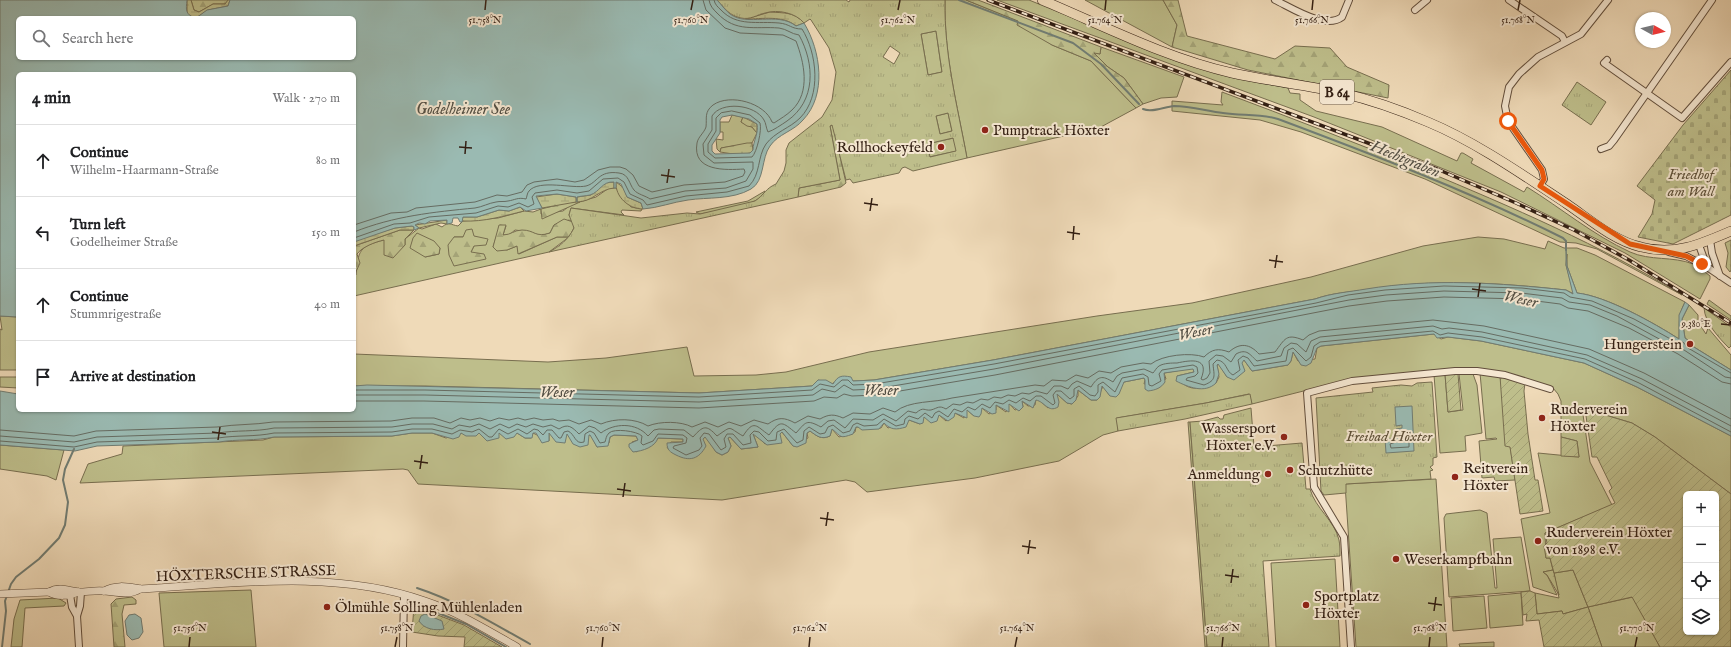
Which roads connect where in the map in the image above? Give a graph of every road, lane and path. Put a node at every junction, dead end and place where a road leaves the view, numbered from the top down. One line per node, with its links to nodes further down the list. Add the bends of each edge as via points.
1 (1042, 0): 15 (main road, B 64, via 1151,46 1211,67 1343,93 1402,111 1462,139)
2 (1275, 0): 8 (street)
3 (1349, 0): 8 (street, via 1342,17 1332,22 1310,16)
4 (1426, 0): 9 (street)
5 (1509, 0): 10 (street, via 1562,36)
6 (1608, 0): 10 (street, via 1581,34)
7 (1712, 0): 13 (street)
8 (1282, 2)
9 (1415, 10)
10 (1565, 42): 15 (street, via 1538,57 1519,74 1512,81 1506,96 1508,121 1542,170 1544,179)
11 (1606, 60): 13 (street, via 1604,63)
12 (1731, 62): 13 (street, via 1682,118)
13 (1647, 93): 14 (street, via 1609,146)
14 (1601, 149)
15 (1540, 186): 19 (main road, B 64, via 1630,244)
16 (1731, 231): 17 (main road, B 64)
17 (1710, 240): 18 (main road, B 64); 21 (street)
18 (1699, 245): 19 (main road, B 64); 20 (street)
19 (1664, 251): 20 (street, via 1686,256)
20 (1707, 267): 21 (street)
21 (1720, 276): 22 (street)
22 (1731, 283)
23 (1550, 389): 33 (street, via 1505,375 1455,371 1352,381 1307,393 1314,487 1344,537)
24 (49, 592): 25 (street, via 54,589 69,589); 26 (street); 28 (street, via 55,595)
25 (79, 592): 27 (street, HÖXTERSCHE STRASSE, via 104,591 111,587 123,586 140,589 316,581 363,585); 28 (street); 29 (street, via 80,606)
26 (2, 594)
27 (402, 594): 31 (street); 32 (street, HÖXTERSCHE STRASSE, via 443,608)
28 (70, 595): 29 (street)
29 (76, 616): 30 (street)
30 (79, 647)
31 (403, 647)
32 (517, 647)
33 (1351, 647)

